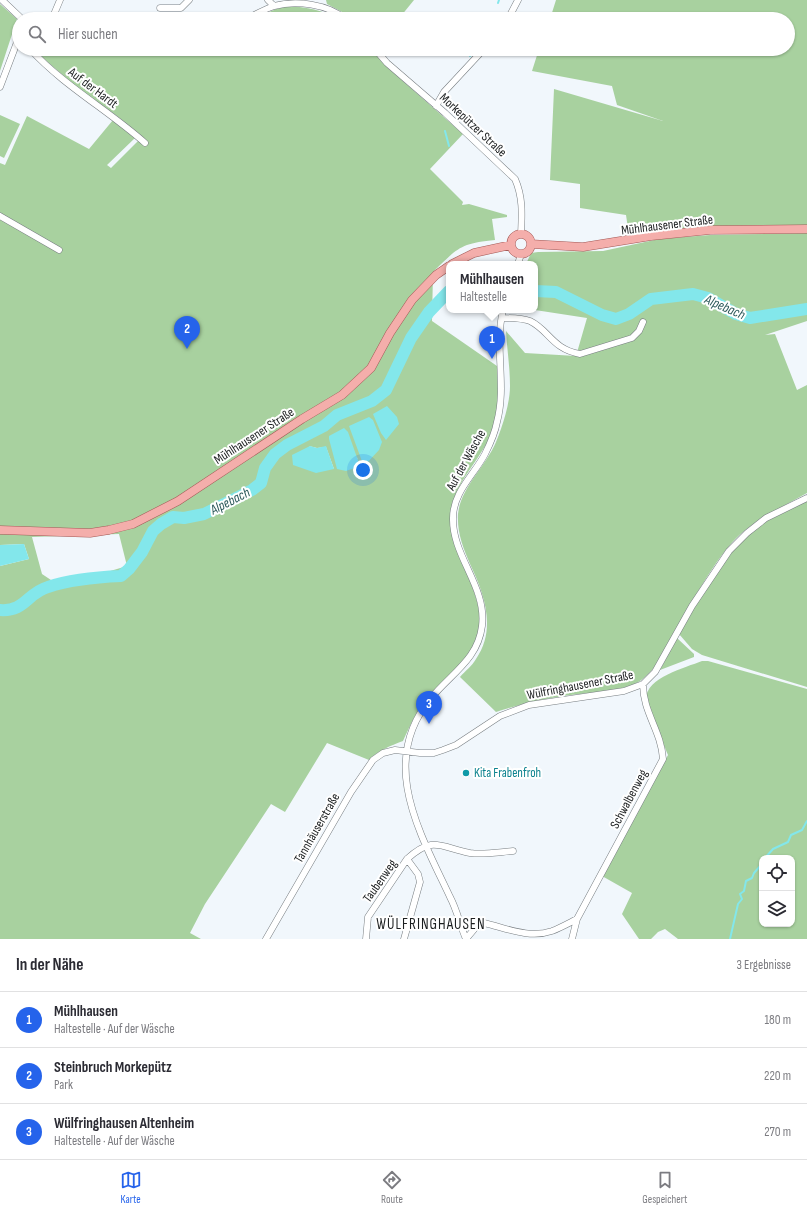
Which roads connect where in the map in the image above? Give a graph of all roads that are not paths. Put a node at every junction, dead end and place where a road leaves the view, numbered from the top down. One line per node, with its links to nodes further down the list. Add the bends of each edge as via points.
1 (2, 0): 8 (street)
2 (60, 0): 9 (street)
3 (189, 0): 7 (street, via 181,8)
4 (268, 0): 6 (street)
5 (518, 0): 12 (street)
6 (274, 6): 10 (street); 11 (street, via 306,3)
7 (160, 8)
8 (15, 12)
9 (55, 12)
10 (261, 12)
11 (334, 12)
12 (512, 12)
13 (12, 55): 17 (street)
14 (38, 56): 19 (street, Auf der Hardt, via 71,87)
15 (381, 56): 18 (street, Morkepützer Straße)
16 (477, 56): 18 (street, via 444,92)
17 (0, 87)
18 (436, 106): 22 (street, Morkepützer Straße, via 515,179 522,202)
19 (145, 144)
20 (0, 216): 25 (street)
21 (807, 229): 23 (main road, Mühlhausener Straße, via 710,230 583,247)
22 (521, 234): 23 (main road, via 529,238); 24 (main road, via 513,237)
23 (531, 244): 26 (main road, via 528,251)
24 (511, 245): 26 (main road, via 516,253); 27 (main road, via 474,253)
25 (59, 250)
26 (521, 254): 28 (street)
27 (458, 261)
28 (519, 261)
29 (446, 268): 34 (main road, Mühlhausener Straße, via 412,300 371,368 348,390 178,501 133,524 109,530 90,533)
30 (503, 313): 31 (street, Auf der Wäsche)
31 (502, 318): 32 (street, via 531,322 558,345 580,354 632,338 639,331); 36 (street, Auf der Wäsche, via 499,352 502,398 498,422 484,455 457,497 453,517 455,541 477,590 483,625 472,657 432,697 421,712)
32 (642, 322)
33 (807, 498): 35 (street, Wülfringhausener Straße, via 766,518 729,552 692,606 655,672)
34 (0, 530)
35 (643, 684): 36 (street, Wülfringhausener Straße, via 624,690 529,705 500,716 456,745 443,750 434,753); 40 (street, Schwalbenweg, via 644,704 662,744 663,759)
36 (406, 752): 37 (street, via 407,796); 41 (street, Tannhäuserstraße, via 396,750 383,753 373,760 351,792)
37 (425, 846): 38 (street, via 434,844 482,854); 39 (street, Taubenweg); 44 (street, via 452,900)
38 (514, 851)
39 (407, 859): 42 (street, Taubenweg, via 368,917); 43 (street, via 418,874 420,882)
40 (577, 919): 44 (street, via 550,932 535,934 515,932 484,923 476,927); 45 (street, Schwalbenweg)
41 (266, 939)
42 (366, 939)
43 (404, 939)
44 (466, 939)
45 (572, 939)

